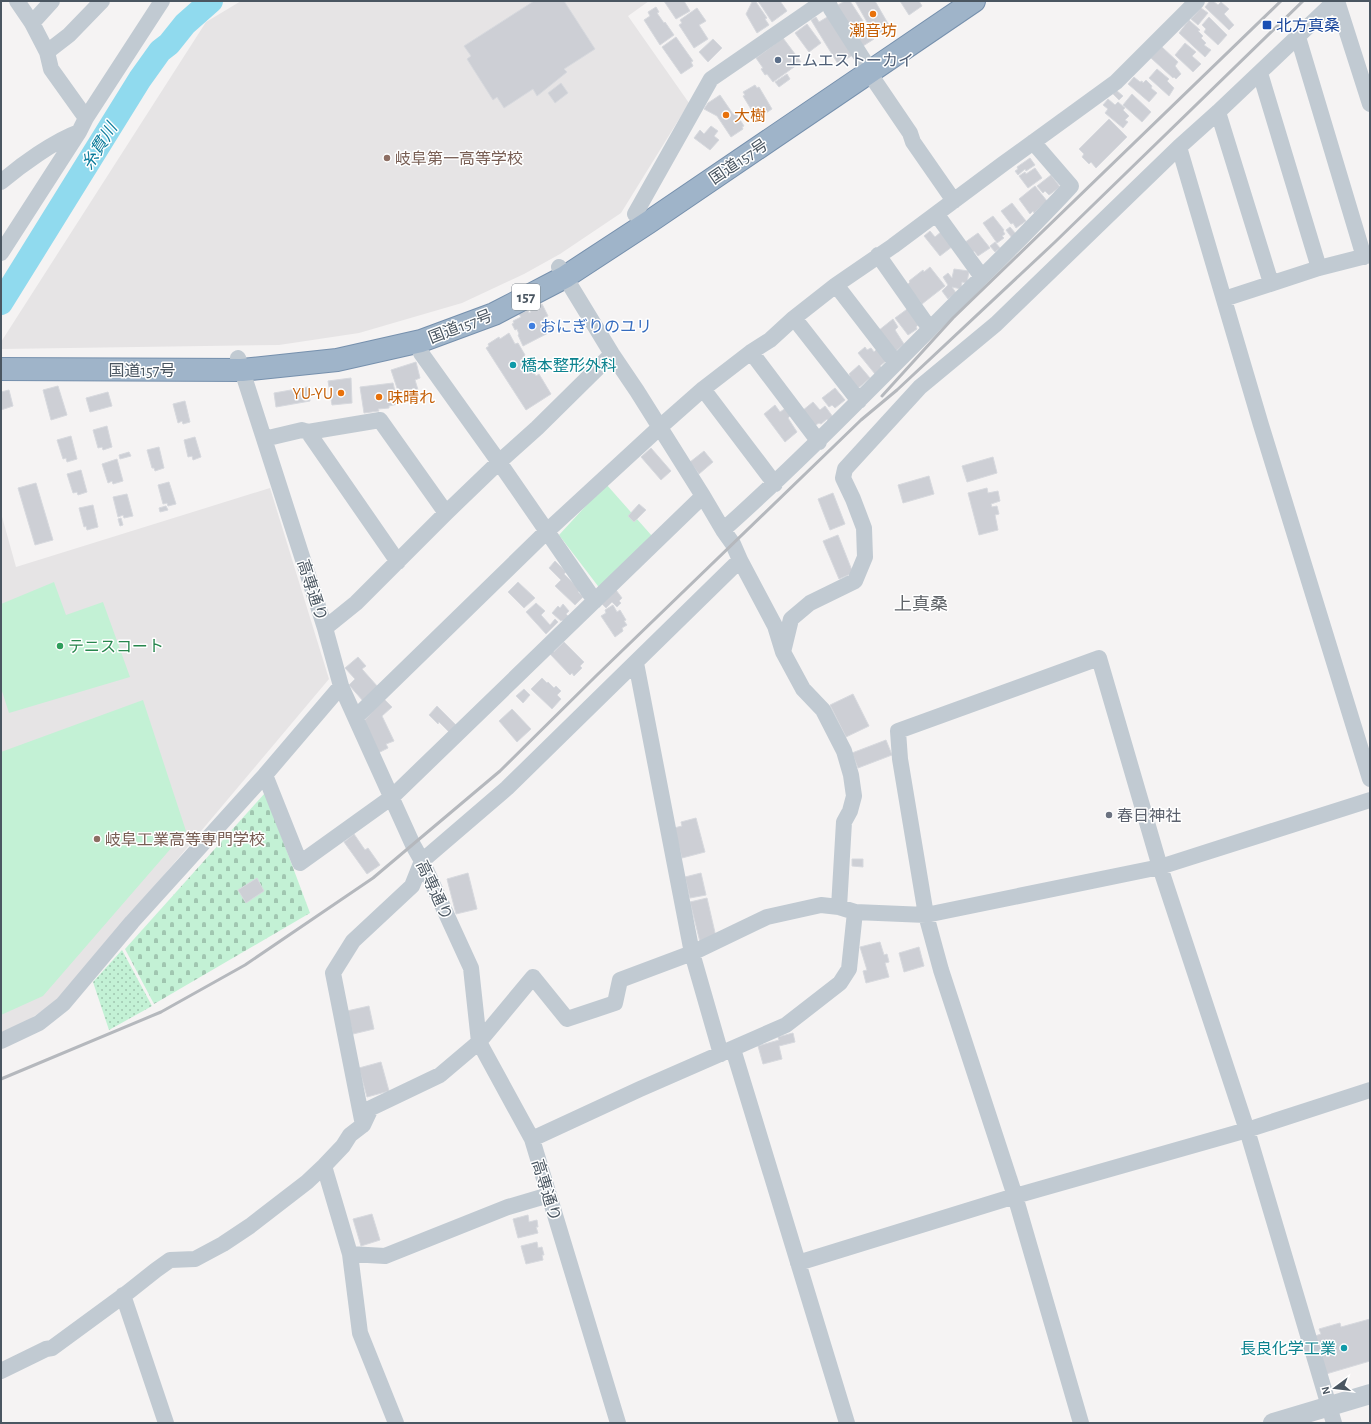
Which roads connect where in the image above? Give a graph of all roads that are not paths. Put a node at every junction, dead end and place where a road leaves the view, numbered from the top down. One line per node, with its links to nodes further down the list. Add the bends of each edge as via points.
1 (17, 1): 11 (street)
2 (52, 1): 11 (street)
3 (102, 1): 13 (street, via 69,35)
4 (162, 1): 18 (street)
5 (824, 1): 23 (street, via 711,79)
6 (828, 1): 14 (street)
7 (952, 1): 14 (highway, 国道157号 / 157)
8 (974, 1): 14 (highway, 国道157号 / 157)
9 (1198, 1): 19 (street, via 1116,82)
10 (1336, 1): 12 (street); 16 (street)
11 (32, 23): 13 (street)
12 (1298, 37): 15 (street); 27 (street)
13 (47, 52): 18 (street, via 51,69)
14 (867, 66): 22 (street, via 910,133 913,142); 23 (highway, 国道157号 / 157); 29 (highway, 国道157号 / 157, via 649,222)
15 (1260, 73): 17 (street); 28 (street)
16 (1370, 104)
17 (1218, 112): 20 (street); 31 (street)
18 (83, 125): 21 (street); 25 (street)
19 (1033, 142): 22 (street); 30 (street, via 1071,186)
20 (1179, 147): 33 (street); 59 (street, via 996,324 920,387 845,469 843,478 854,499 864,528 865,557 855,581 810,603 791,619)
21 (1, 182)
22 (954, 201): 24 (street)
23 (636, 214): 29 (highway, 国道157号 / 157)
24 (937, 215): 26 (street); 30 (street)
25 (1, 253)
26 (878, 255): 32 (street); 35 (street)
27 (1367, 256): 28 (street)
28 (1319, 268): 31 (street)
29 (562, 272): 36 (highway, 国道157号 / 157, via 494,314); 38 (street); 41 (highway, 国道157号 / 157, via 417,328 334,348)
30 (982, 277): 35 (street)
31 (1271, 283): 33 (street)
32 (836, 285): 34 (street); 40 (street)
33 (1224, 300): 64 (street)
34 (794, 318): 37 (street, via 770,340); 44 (street)
35 (930, 329): 40 (street)
36 (416, 342): 41 (highway, 国道157号 / 157, via 337,360); 49 (street)
37 (751, 352): 43 (street); 48 (street)
38 (612, 354): 45 (street); 49 (street)
39 (1, 361): 41 (highway, 国道157号 / 157)
40 (896, 363): 44 (street)
41 (240, 364): 42 (highway, 国道157号 / 157); 47 (street, 高専通り)
42 (1, 369)
43 (703, 389): 45 (street); 50 (street)
44 (859, 401): 48 (street)
45 (660, 427): 51 (street); 54 (street)
46 (308, 432): 47 (street, via 302,430); 52 (street, via 380,420); 56 (street)
47 (264, 439): 58 (street, 高専通り)
48 (819, 442): 50 (street)
49 (499, 462): 52 (street); 54 (street)
50 (775, 484): 53 (street)
51 (703, 496): 53 (street); 57 (street)
52 (446, 513): 56 (street)
53 (723, 530): 55 (street)
54 (546, 532): 57 (street); 62 (street)
55 (740, 560): 59 (street, via 775,626); 60 (street)
56 (398, 562): 58 (street, via 356,603)
57 (595, 601): 65 (street)
58 (325, 628): 61 (street, 高専通り)
59 (784, 652): 69 (street, via 803,689 823,710 844,751 851,775 854,796 844,822)
60 (636, 663): 67 (street, via 507,788); 72 (street)
61 (342, 686): 62 (street, 高専通り); 63 (street)
62 (356, 717): 65 (street, 高専通り)
63 (265, 775): 65 (street, via 300,863); 73 (street, via 132,922 63,1004 39,1024)
64 (1370, 779)
65 (392, 797): 67 (street, 高専通り)
66 (1370, 800): 68 (street)
67 (422, 861): 74 (street, 高専通り, via 471,968); 77 (street, via 412,886 353,941 333,973)
68 (1160, 867): 71 (street); 71 (street, via 1099,658 898,730 900,759); 78 (street)
69 (839, 907): 70 (street); 72 (street, via 821,905 767,917)
70 (855, 912): 71 (street); 75 (street, via 849,969 840,983 786,1026)
71 (926, 914): 82 (street, via 941,970)
72 (692, 953): 74 (street, via 620,980 615,1003 567,1019 533,977); 75 (street)
73 (1, 1041)
74 (479, 1042): 77 (street, via 440,1075 371,1108); 79 (street, 高専通り)
75 (727, 1052): 79 (street); 84 (street)
76 (1370, 1090): 78 (street)
77 (363, 1125): 80 (street, via 350,1135)
78 (1247, 1130): 82 (street); 88 (street)
79 (532, 1139): 81 (street, 高専通り)
80 (324, 1166): 83 (street); 85 (street, via 307,1182 223,1244 195,1259 170,1260)
81 (549, 1195): 83 (street, via 508,1207 385,1256); 91 (street, 高専通り)
82 (1015, 1196): 84 (street); 93 (street)
83 (350, 1254): 90 (street, via 360,1334)
84 (798, 1263): 92 (street)
85 (123, 1295): 86 (street, via 52,1348); 89 (street)
86 (1, 1371)
87 (1370, 1394): 88 (street)
88 (1331, 1414): 94 (street)
89 (166, 1423)
90 (396, 1423)
91 (618, 1423)
92 (847, 1423)
93 (1081, 1423)
94 (1273, 1423)

